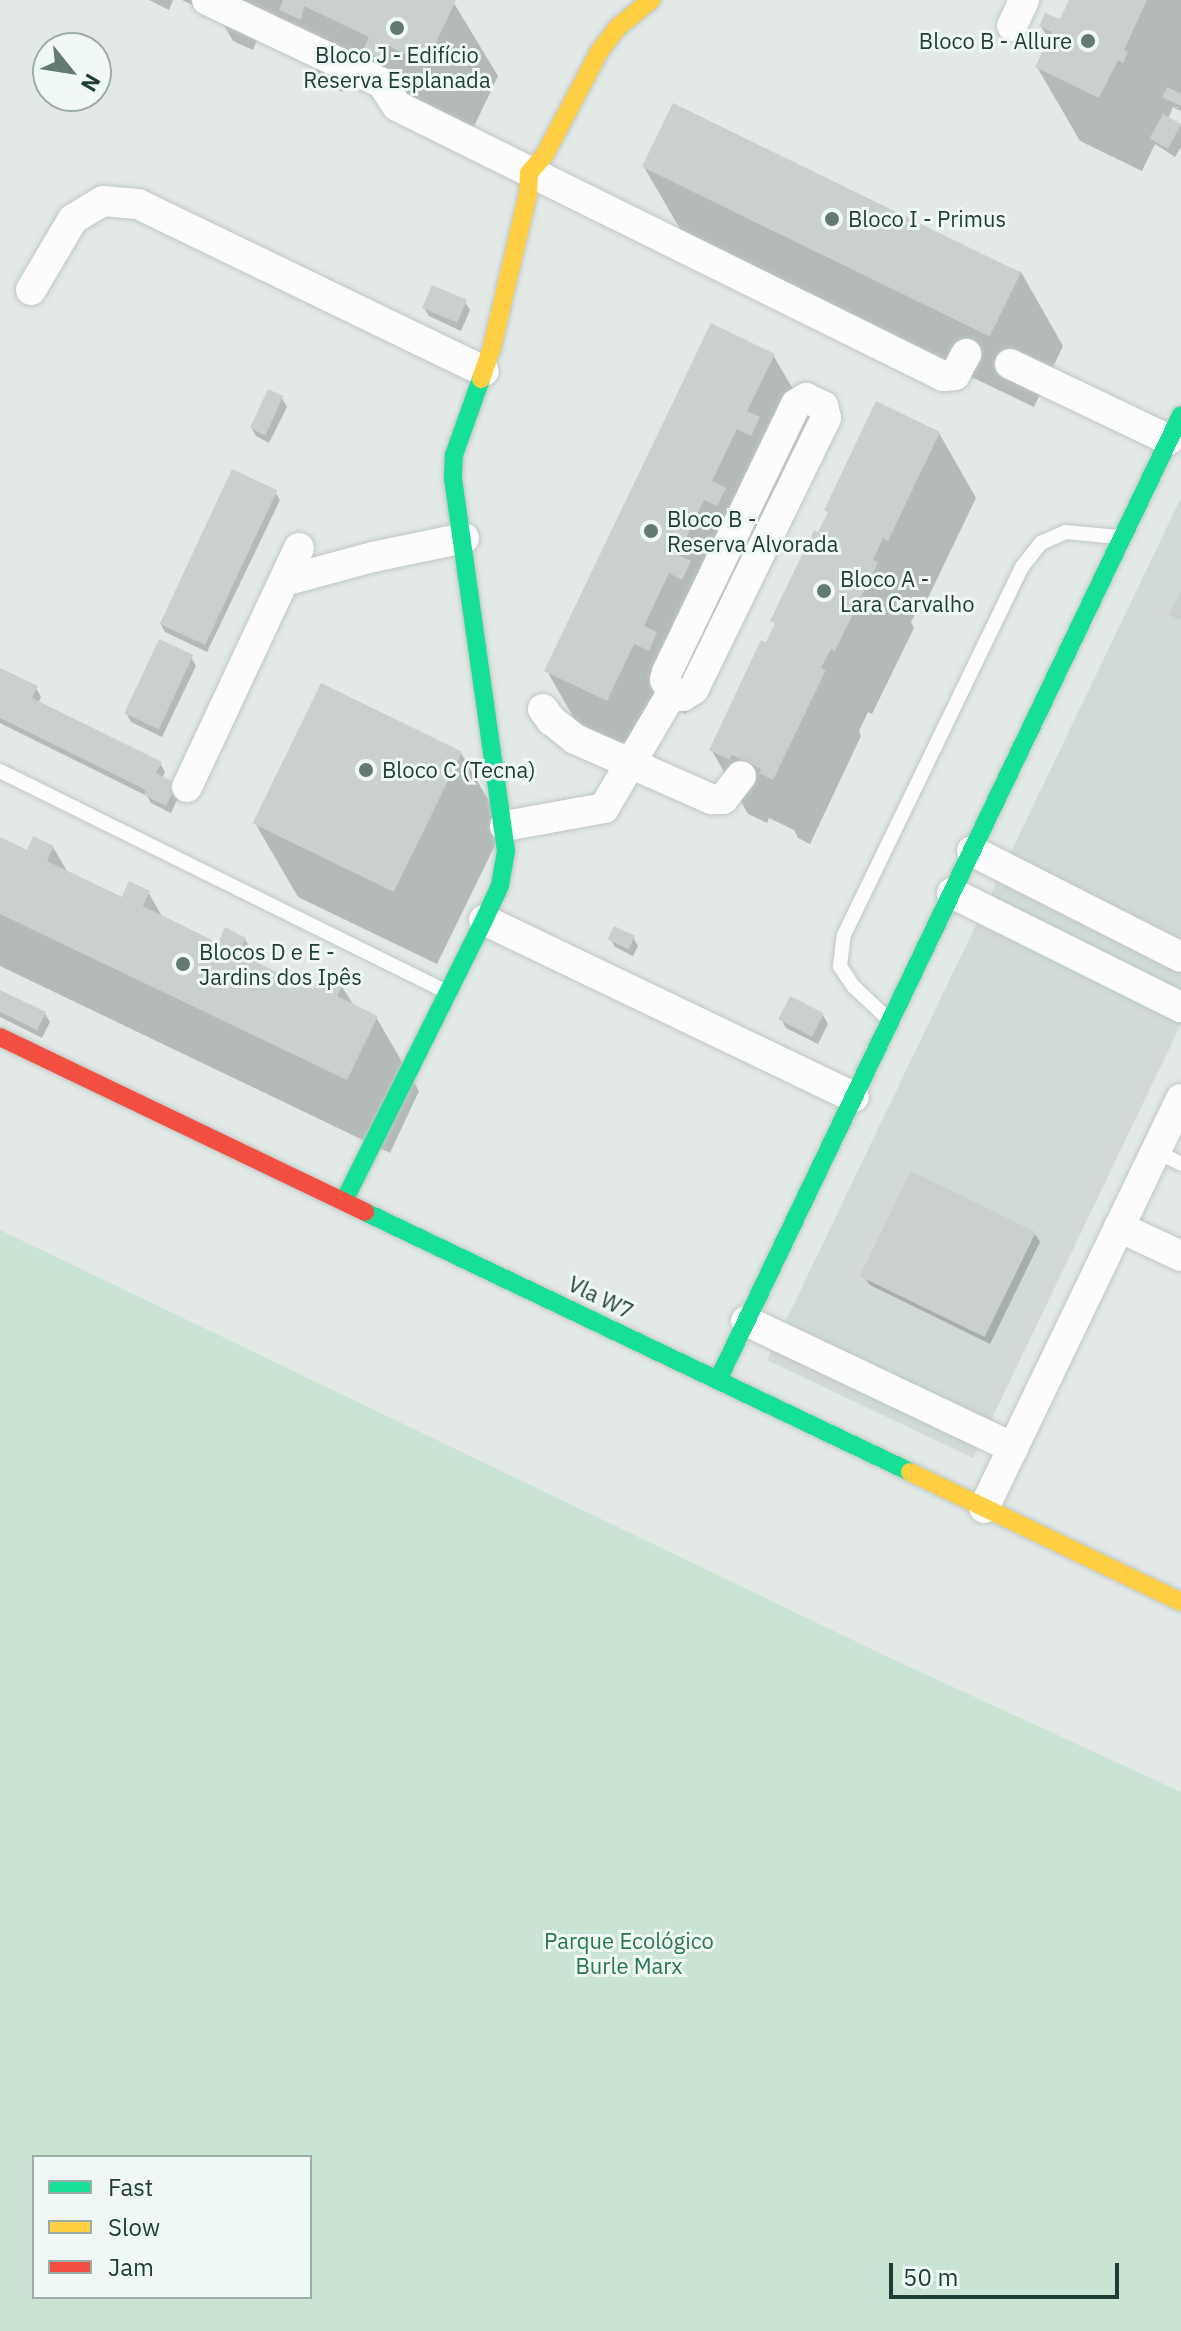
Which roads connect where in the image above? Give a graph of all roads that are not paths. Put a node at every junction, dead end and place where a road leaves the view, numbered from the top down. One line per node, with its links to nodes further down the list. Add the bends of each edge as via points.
1 (207, 0): 3 (street, via 382,83 397,106)
2 (651, 0): 3 (street, via 618,27 599,52 544,156)
3 (529, 173): 5 (street, via 943,376 955,375); 7 (street)
4 (31, 290): 7 (street, via 73,219 103,201 138,204)
5 (966, 354)
6 (1010, 364): 8 (street)
7 (484, 371): 10 (street, via 454,455)
8 (1175, 427): 9 (street)
9 (1122, 537): 20 (street); 26 (lane, via 1066,532 1041,543 1022,567 844,935 840,966)
10 (464, 538): 12 (street); 19 (street)
11 (299, 548): 12 (street)
12 (284, 581): 18 (street)
13 (672, 693): 13 (street, via 683,696 694,689 826,418 823,406 806,398 796,404 667,672); 15 (street)
14 (543, 709): 15 (street, via 575,739)
15 (633, 763): 17 (street, via 711,799 723,799); 19 (street, via 604,808)
16 (0, 771): 24 (lane)
17 (741, 776)
18 (187, 787)
19 (505, 826): 22 (street, via 500,885)
20 (972, 851): 21 (street); 23 (street)
21 (952, 893): 25 (street); 26 (street)
22 (484, 920): 24 (street); 28 (street)
23 (1181, 957)
24 (448, 992): 31 (street)
25 (1181, 1007)
26 (890, 1021): 28 (street)
27 (0, 1037): 31 (street, Vla W7)
28 (854, 1097): 34 (street)
29 (1181, 1099): 30 (street)
30 (1168, 1158): 32 (street)
31 (344, 1201): 35 (street, Vla W7)
32 (1119, 1227): 33 (street); 36 (street)
33 (1181, 1256)
34 (746, 1321): 35 (street); 36 (street)
35 (718, 1380): 37 (street, Vla W7)
36 (1013, 1448): 37 (street)
37 (984, 1508): 38 (street, Vla W7)
38 (1181, 1602)

